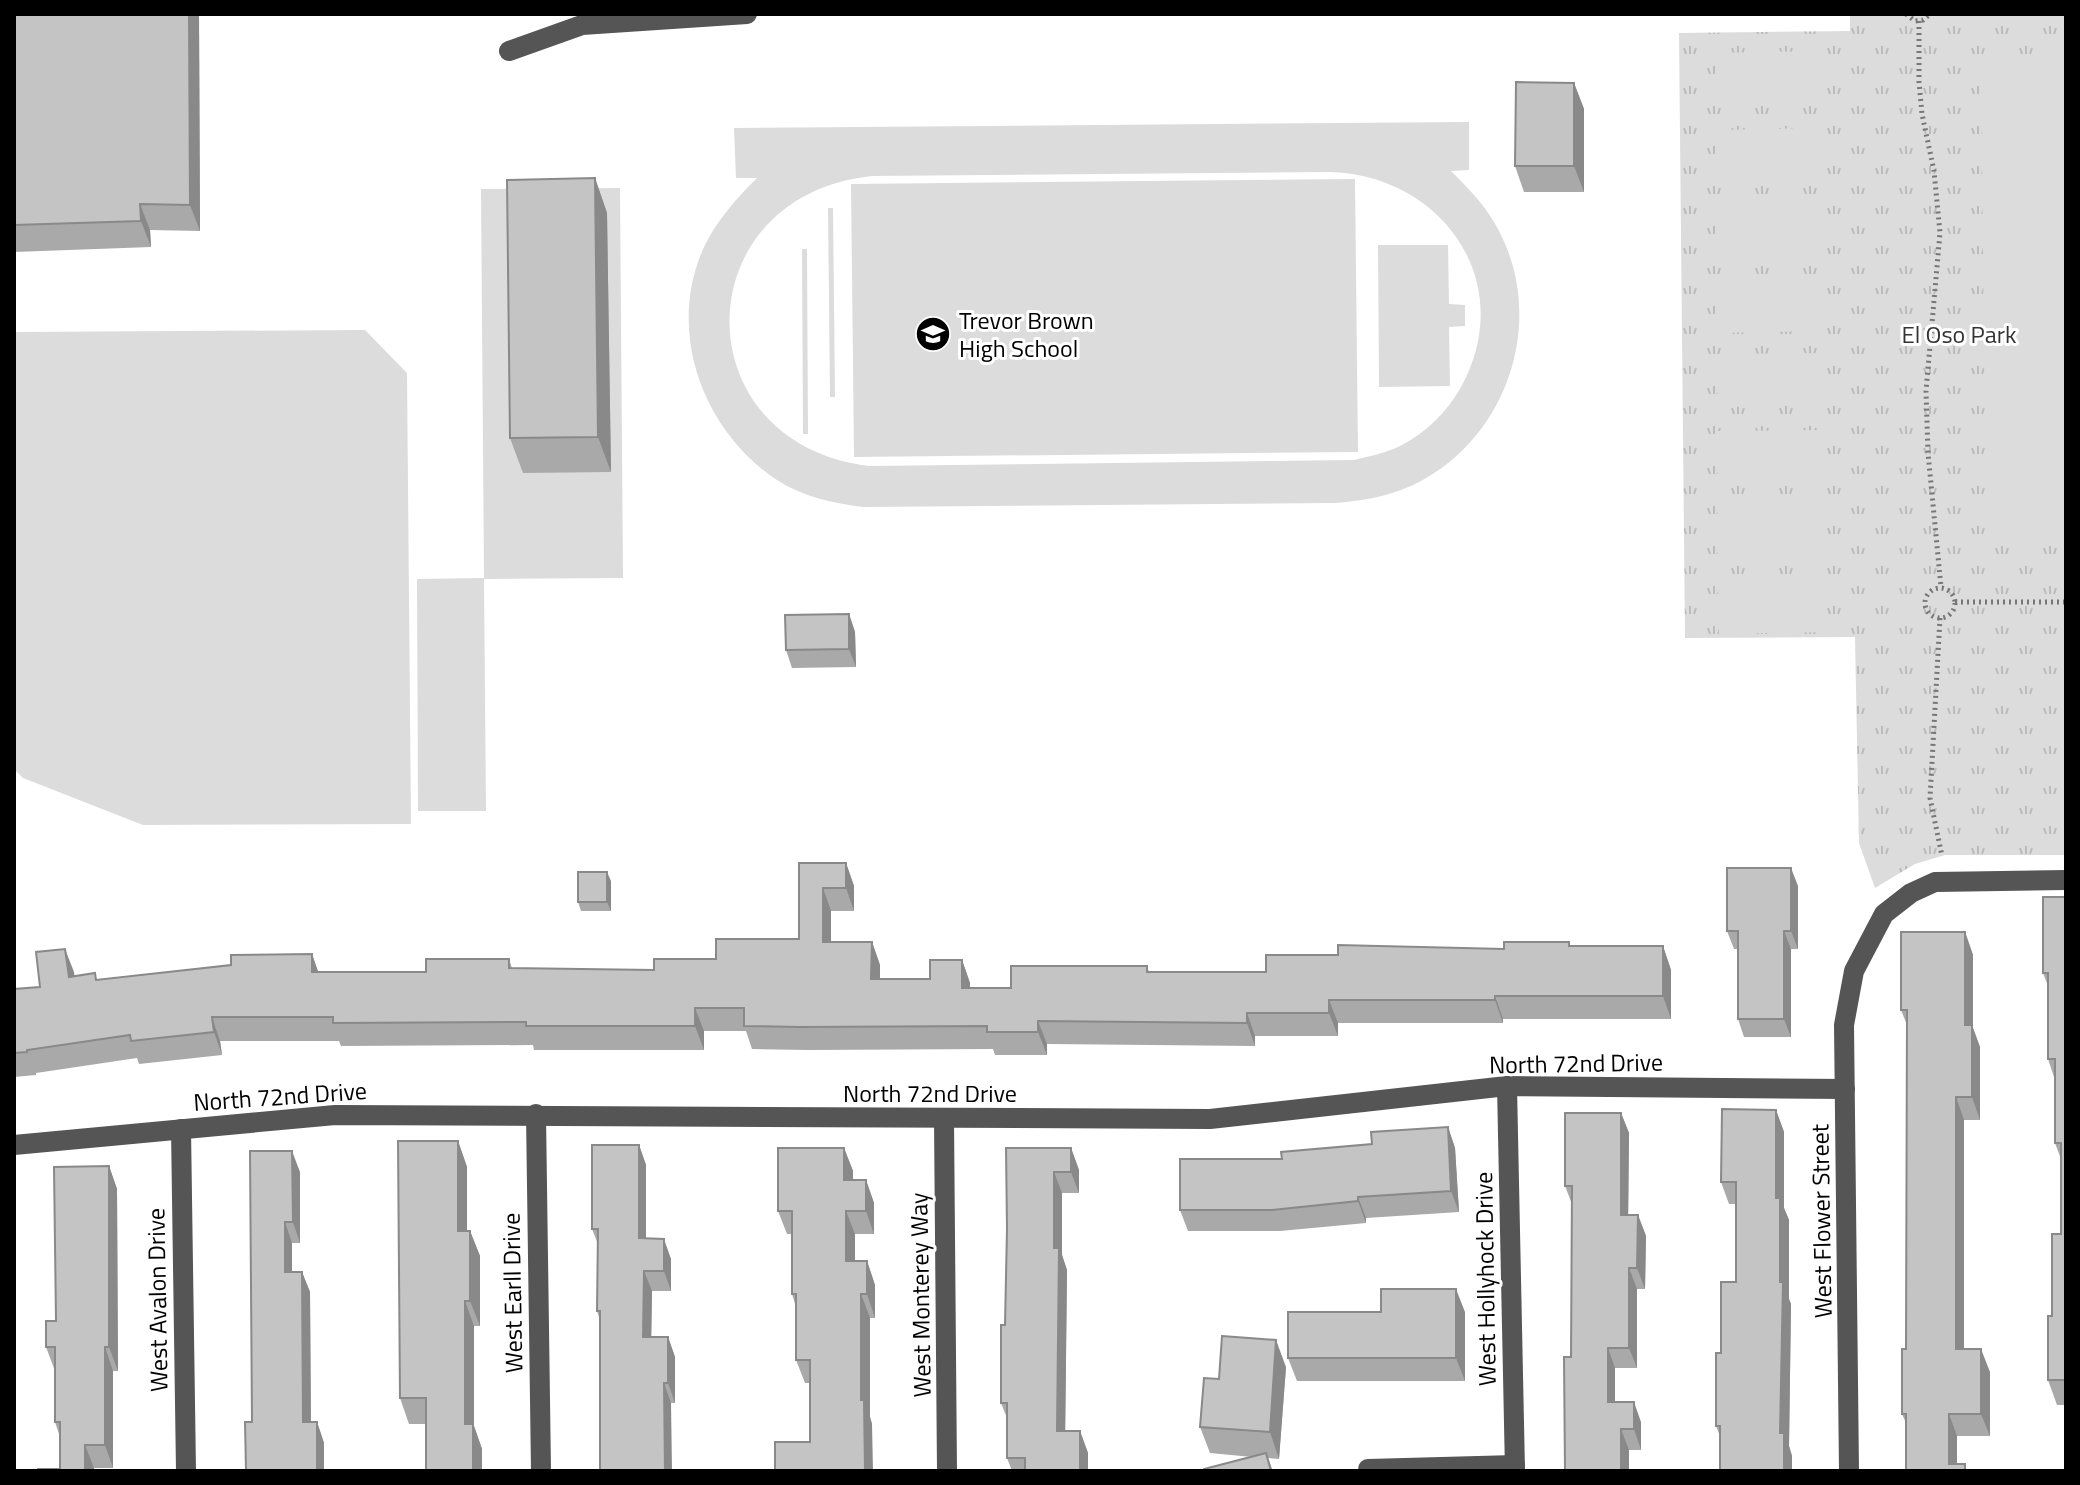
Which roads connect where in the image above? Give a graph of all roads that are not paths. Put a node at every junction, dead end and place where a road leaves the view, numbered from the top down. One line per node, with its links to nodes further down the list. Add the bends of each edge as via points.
1 (747, 14): 2 (street, via 582,25)
2 (509, 51)
3 (2066, 880): 5 (street, West Flower Street, via 1935,882 1884,914 1854,971 1844,1025)
4 (1507, 1086): 5 (street, North 72nd Drive); 7 (street, North 72nd Drive, via 1210,1119); 10 (street, West Hollyhock Drive)
5 (1845, 1089): 15 (street, West Flower Street)
6 (536, 1114): 7 (street, North 72nd Drive); 8 (street, North 72nd Drive, via 335,1115); 13 (street, West Earll Drive)
7 (944, 1119): 14 (street, West Monterey Way)
8 (181, 1129): 9 (street, North 72nd Drive); 12 (street, West Avalon Drive)
9 (14, 1145)
10 (1515, 1468): 11 (street)
11 (1368, 1469)
12 (186, 1471)
13 (541, 1471)
14 (947, 1471)
15 (1849, 1471)

